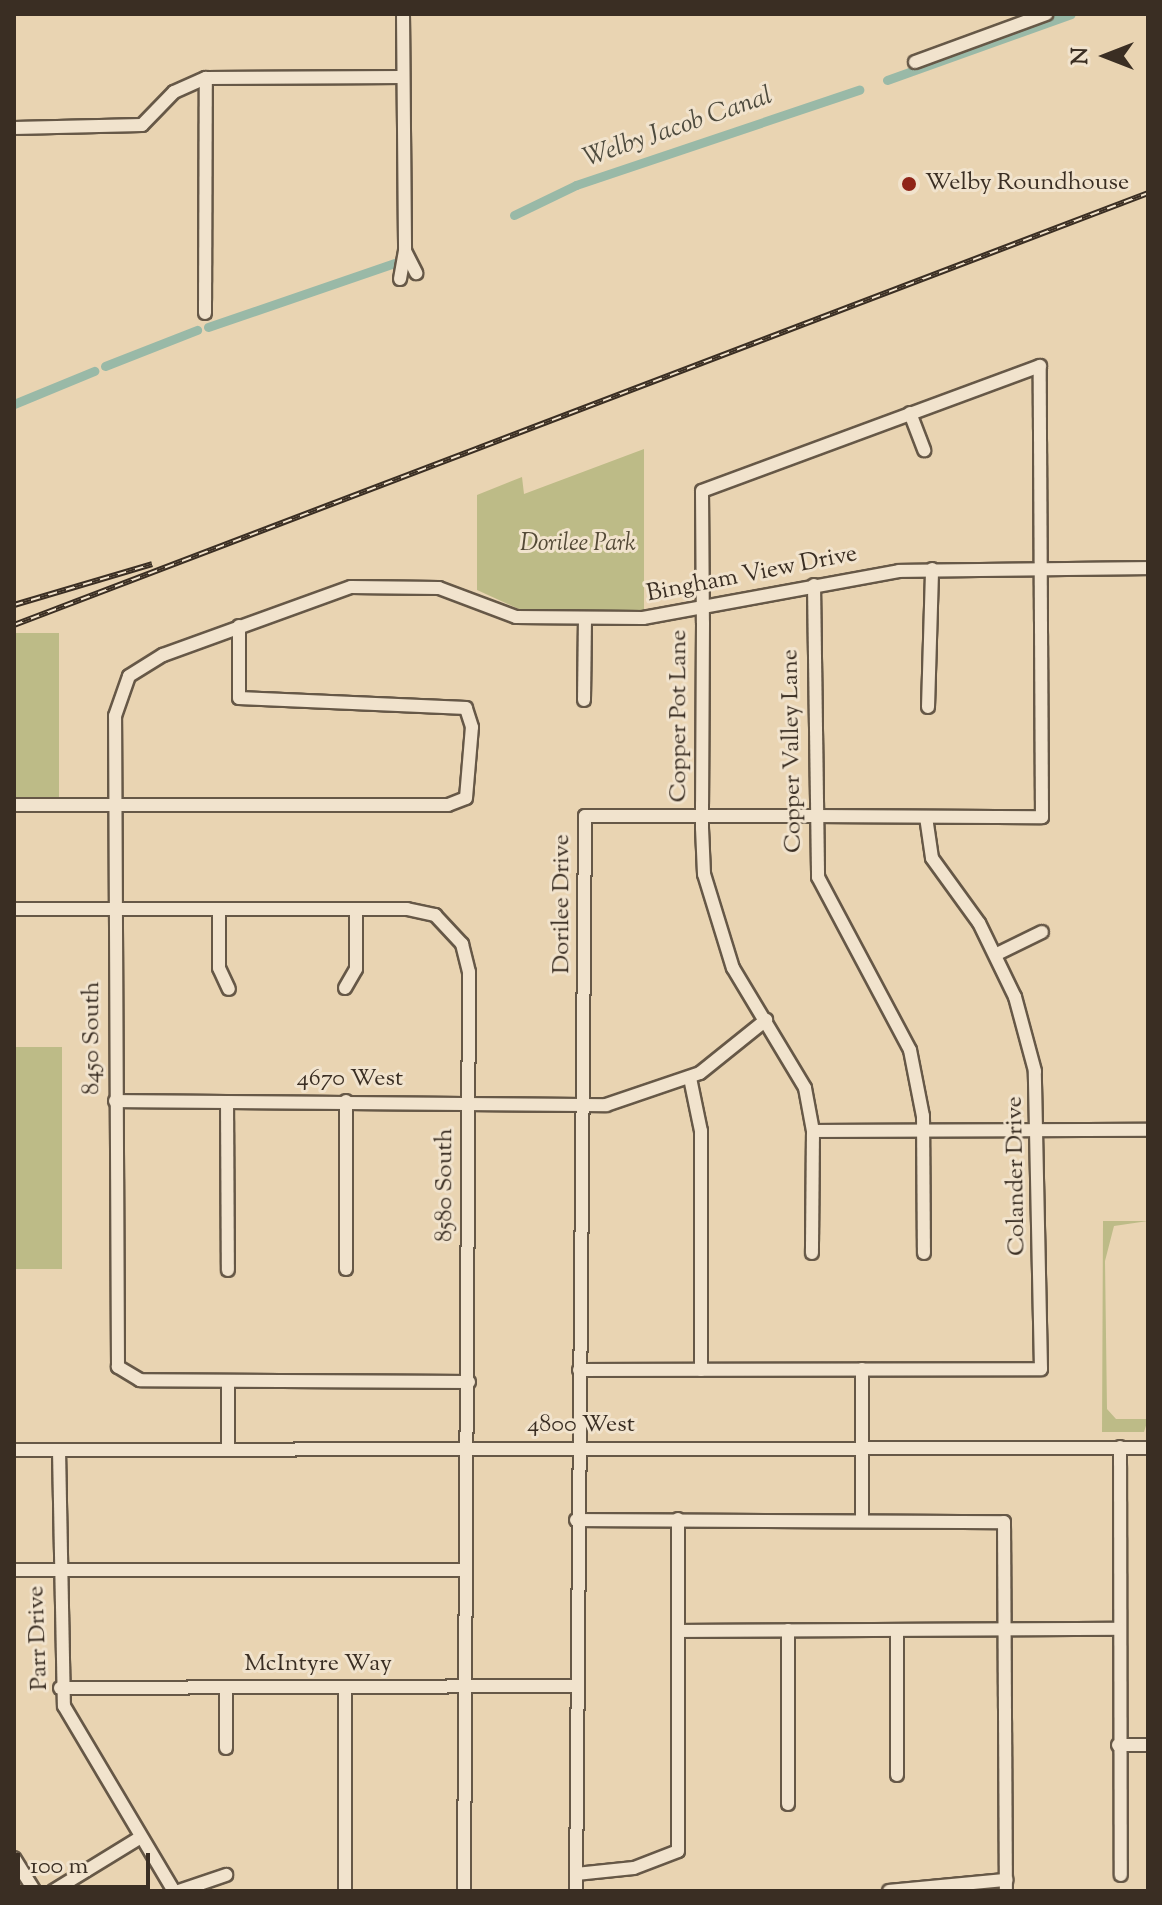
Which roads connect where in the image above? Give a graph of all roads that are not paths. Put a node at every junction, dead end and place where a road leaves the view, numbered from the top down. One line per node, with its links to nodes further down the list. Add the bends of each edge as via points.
1 (403, 14): 4 (street)
2 (1046, 14): 3 (street)
3 (915, 62)
4 (403, 77): 5 (street); 7 (street)
5 (206, 78): 6 (street, via 174,92 142,125); 10 (street)
6 (14, 128)
7 (405, 250): 8 (street); 9 (street)
8 (416, 273)
9 (400, 279)
10 (205, 313)
11 (910, 413): 12 (street); 15 (street, Copper Pot Lane, via 1040,366); 17 (street, Copper Pot Lane, via 702,491)
12 (924, 450)
13 (1148, 568): 15 (street, Bingham View Drive)
14 (932, 569): 15 (street, Bingham View Drive); 16 (street, Bingham View Drive); 22 (street)
15 (1043, 569): 27 (street, Dorilee Drive, via 1042,817)
16 (814, 585): 17 (street, Bingham View Drive); 26 (street, Copper Valley Lane)
17 (703, 611): 18 (street, Bingham View Drive); 25 (street, Copper Pot Lane)
18 (585, 619): 19 (street, Bingham View Drive, via 516,617 460,592 381,585 324,594); 21 (street)
19 (239, 626): 20 (street, Bingham View Drive, via 143,663); 24 (street, via 239,698 466,708 472,783 461,802)
20 (117, 700): 24 (street, 8450 South)
21 (584, 700)
22 (928, 707)
23 (14, 805): 24 (street)
24 (115, 805): 29 (street, 8450 South)
25 (702, 816): 26 (street, Dorilee Drive); 36 (street, Copper Pot Lane, via 715,924); 41 (street, Dorilee Drive, via 585,816)
26 (814, 816): 27 (street, Dorilee Drive); 43 (street, Copper Valley Lane, via 829,910 897,1016 919,1084)
27 (926, 817): 33 (street, Colander Drive, via 932,858)
28 (14, 909): 29 (street)
29 (115, 909): 30 (street); 38 (street, 8450 South)
30 (219, 909): 31 (street); 35 (street, via 219,968)
31 (356, 909): 34 (street, via 356,969); 42 (street, 8580 South, via 420,910 449,925 469,972)
32 (1042, 932): 33 (street)
33 (997, 954): 46 (street, Colander Drive, via 1028,1035)
34 (345, 988)
35 (229, 989)
36 (766, 1020): 37 (street, 4670 West); 45 (street, Copper Pot Lane, via 800,1072)
37 (690, 1078): 41 (street, 4670 West, via 626,1101); 53 (street, via 701,1131)
38 (115, 1101): 40 (street, 4670 West); 55 (street, 8450 South, via 115,1352 123,1373)
39 (346, 1101): 40 (street, 4670 West); 42 (street, 4670 West); 49 (street)
40 (227, 1102): 50 (street)
41 (584, 1106): 42 (street, 4670 West); 52 (street, Dorilee Drive)
42 (468, 1107): 54 (street, 8580 South)
43 (923, 1130): 45 (street); 46 (street); 48 (street, Copper Valley Lane)
44 (1148, 1130): 46 (street)
45 (813, 1131): 47 (street, Copper Pot Lane)
46 (1041, 1131): 51 (street, Colander Drive, via 1041,1369)
47 (812, 1253)
48 (924, 1253)
49 (346, 1269)
50 (228, 1270)
51 (862, 1369): 53 (street); 58 (street)
52 (579, 1370): 53 (street); 57 (street, Dorilee Drive)
53 (701, 1370)
54 (469, 1382): 55 (street); 61 (street, 8580 South)
55 (228, 1383): 60 (street)
56 (1120, 1447): 58 (street, 4800 West); 59 (street, 4800 West); 70 (street)
57 (576, 1448): 58 (street, 4800 West); 61 (street, 4800 West); 66 (street, Dorilee Drive)
58 (862, 1448): 65 (street)
59 (1148, 1448)
60 (228, 1449): 61 (street, 4800 West); 63 (street, 4800 West)
61 (464, 1449): 68 (street, 8580 South)
62 (14, 1450): 63 (street, 4800 West)
63 (59, 1450): 69 (street, Parr Drive)
64 (678, 1519): 65 (street); 66 (street); 74 (street)
65 (862, 1519): 73 (street, via 1004,1522)
66 (576, 1520): 76 (street, Dorilee Drive)
67 (14, 1570): 69 (street)
68 (464, 1570): 69 (street); 75 (street, 8580 South)
69 (59, 1572): 79 (street, Parr Drive)
70 (1119, 1629): 73 (street); 80 (street)
71 (788, 1630): 72 (street); 74 (street); 84 (street)
72 (897, 1630): 73 (street); 83 (street)
73 (1006, 1630): 90 (street)
74 (678, 1631): 87 (street, via 678,1851 634,1868)
75 (464, 1686): 76 (street, McIntyre Way); 78 (street, McIntyre Way); 95 (street, 8580 South)
76 (576, 1686): 87 (street, Dorilee Drive)
77 (226, 1687): 78 (street, McIntyre Way); 79 (street, McIntyre Way); 82 (street)
78 (345, 1687): 94 (street)
79 (60, 1688): 85 (street, Parr Drive, via 69,1718)
80 (1118, 1745): 81 (street); 89 (street)
81 (1148, 1745)
82 (226, 1748)
83 (897, 1775)
84 (788, 1804)
85 (141, 1837): 92 (street); 93 (street, Parr Drive)
86 (14, 1858): 91 (street)
87 (576, 1874): 96 (street, Dorilee Drive)
88 (226, 1875): 93 (street)
89 (1121, 1875)
90 (1006, 1885): 97 (street)
91 (35, 1891)
92 (53, 1891)
93 (177, 1891)
94 (345, 1891)
95 (464, 1891)
96 (576, 1891)
97 (889, 1891)

